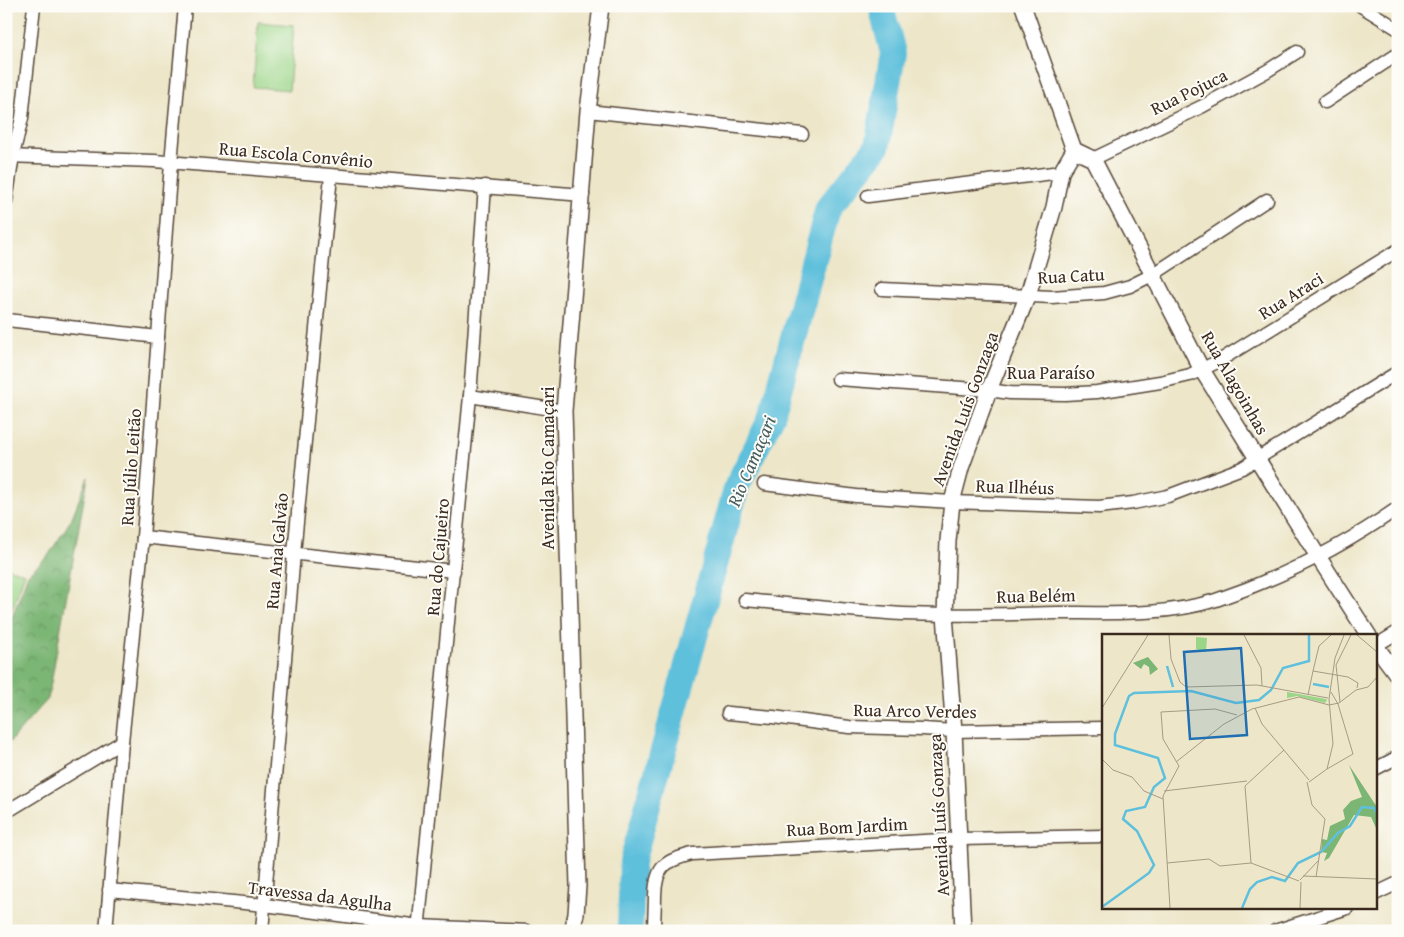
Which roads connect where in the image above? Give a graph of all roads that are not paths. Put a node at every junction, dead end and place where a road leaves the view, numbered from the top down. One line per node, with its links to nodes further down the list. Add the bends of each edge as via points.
1 (34, 6): 13 (street, via 22,118)
2 (185, 6): 15 (street, Rua Júlio Leitão)
3 (600, 6): 10 (street, Avenida Rio Camaçari)
4 (1022, 6): 12 (street)
5 (1361, 6): 6 (street)
6 (1398, 29)
7 (1297, 52): 14 (street, Rua Pojuca, via 1203,106)
8 (1398, 54): 9 (street)
9 (1325, 102)
10 (588, 111): 11 (street); 19 (street, Avenida Rio Camaçari)
11 (802, 134)
12 (1074, 150): 14 (street); 16 (street, Avenida Luís Gonzaga)
13 (9, 155): 15 (street, Rua Escola Convênio); 22 (street)
14 (1093, 159): 24 (street, Rua Alagoinhas)
15 (171, 163): 17 (street, Rua Escola Convênio); 28 (street, Rua Júlio Leitão)
16 (1061, 172): 20 (street); 26 (street, Avenida Luís Gonzaga)
17 (331, 176): 18 (street, Rua Escola Convênio); 40 (street, Rua Ana Galvão)
18 (484, 186): 19 (street, Rua Escola Convênio); 33 (street, Rua do Cajueiro)
19 (582, 195): 34 (street, Avenida Rio Camaçari)
20 (868, 196)
21 (1267, 200): 24 (street, Rua Catu)
22 (6, 202)
23 (1398, 250): 29 (street, Rua Araci)
24 (1154, 274): 26 (street, Rua Catu, via 1130,286 1104,293 1052,297); 29 (street, Rua Alagoinhas)
25 (882, 289): 26 (street, Rua Catu)
26 (1028, 295): 32 (street, Avenida Luís Gonzaga)
27 (7, 320): 28 (street)
28 (158, 337): 39 (street, Rua Júlio Leitão)
29 (1202, 370): 32 (street, Rua Paraíso, via 1160,382 1097,392 1035,395); 35 (street, Rua Alagoinhas)
30 (1398, 372): 35 (street, Rua Ilhéus)
31 (838, 379): 32 (street, Rua Paraíso)
32 (989, 390): 37 (street, Avenida Luís Gonzaga)
33 (470, 396): 34 (street); 42 (street, Rua do Cajueiro)
34 (564, 411): 68 (street, Avenida Rio Camaçari, via 578,886)
35 (1258, 459): 37 (street, Rua Ilhéus, via 1226,475 1168,496 1133,503 1099,507); 41 (street, Rua Alagoinhas)
36 (764, 484): 37 (street, Rua Ilhéus, via 856,496)
37 (952, 502): 44 (street, Avenida Luís Gonzaga)
38 (1398, 508): 41 (street, Rua Belém)
39 (143, 537): 40 (street); 53 (street, Rua Júlio Leitão)
40 (294, 553): 42 (street); 62 (street, Rua Ana Galvão)
41 (1319, 558): 44 (street, Rua Belém, via 1216,600 1179,608 1093,613); 46 (street, Rua Alagoinhas)
42 (454, 571): 64 (street, Rua do Cajueiro)
43 (745, 600): 44 (street, Rua Belém, via 845,610)
44 (945, 614): 52 (street, Avenida Luís Gonzaga)
45 (1398, 632): 47 (street)
46 (1368, 634)
47 (1376, 645)
48 (1376, 647): 49 (street)
49 (1398, 676)
50 (728, 713): 52 (street, Rua Arco Verdes, via 849,727)
51 (1102, 728): 52 (street, Rua Arco Verdes)
52 (954, 731): 58 (street, Avenida Luís Gonzaga)
53 (122, 742): 56 (street); 60 (street, Rua Júlio Leitão)
54 (1398, 757): 55 (street)
55 (1376, 768)
56 (6, 812)
57 (1102, 836): 58 (street, Rua Bom Jardim)
58 (959, 839): 69 (street, Rua Bom Jardim, via 739,850 678,858 659,871 656,880); 70 (street, Avenida Luís Gonzaga)
59 (1398, 883): 61 (street)
60 (110, 890): 62 (street, Travessa da Agulha); 65 (street, Rua Júlio Leitão)
61 (1376, 894)
62 (264, 905): 64 (street, Travessa da Agulha); 66 (street, Rua Ana Galvão)
63 (1341, 910): 71 (street)
64 (418, 928): 67 (street, Travessa da Agulha)
65 (106, 931)
66 (262, 931)
67 (526, 931)
68 (572, 931)
69 (654, 931)
70 (963, 931)
71 (1275, 931)

